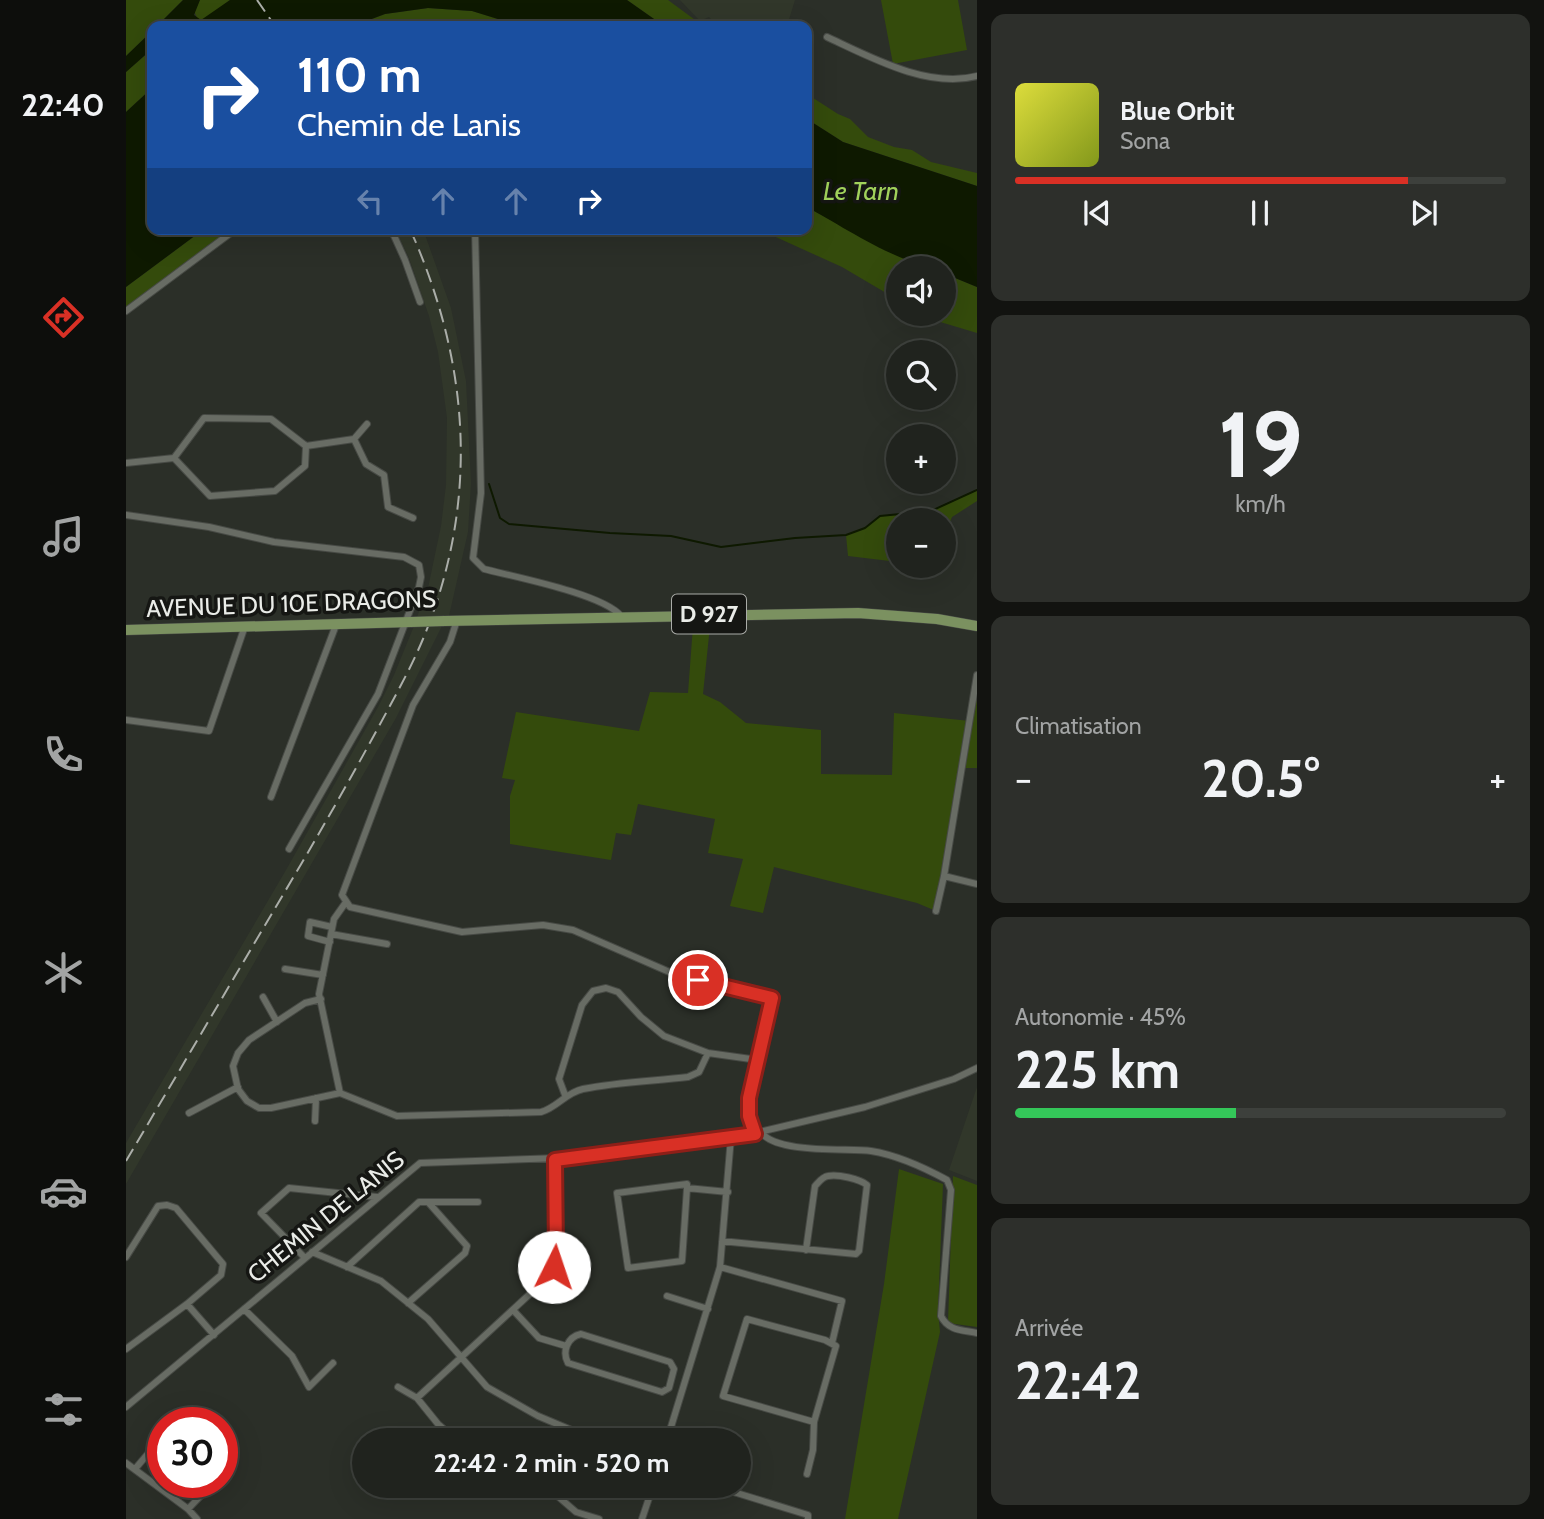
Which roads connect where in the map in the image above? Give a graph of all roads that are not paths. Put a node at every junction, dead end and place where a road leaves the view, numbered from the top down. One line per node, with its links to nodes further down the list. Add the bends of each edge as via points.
1 (827, 37): 2 (street, via 923,76)
2 (977, 76)
3 (228, 235): 7 (street)
4 (394, 235): 6 (street)
5 (475, 235): 15 (street, via 481,493 473,558 484,569 593,598)
6 (420, 302)
7 (126, 311)
8 (367, 424): 9 (street)
9 (354, 439): 10 (street); 14 (street, via 366,464 384,475 388,507)
10 (306, 446): 11 (street, via 271,419 204,418); 11 (street, via 305,466 275,491 210,496)
11 (174, 458): 12 (street)
12 (126, 463)
13 (126, 515): 17 (street, via 274,542 404,557 419,565 421,578)
14 (413, 518)
15 (621, 616): 16 (main road, D 927); 20 (main road, D 927, via 858,613)
16 (457, 620): 17 (main road, AVENUE DU 10E DRAGONS / D 927, bridge); 28 (street, via 450,642 405,723 342,895)
17 (408, 622): 18 (main road, AVENUE DU 10E DRAGONS / D 927); 25 (street, via 378,694)
18 (336, 625): 19 (main road, AVENUE DU 10E DRAGONS / D 927); 24 (street)
19 (245, 626): 21 (main road, AVENUE DU 10E DRAGONS / D 927); 23 (street, via 209,731)
20 (977, 626)
21 (126, 630)
22 (977, 675): 26 (street)
23 (126, 720)
24 (271, 797)
25 (289, 849)
26 (944, 876): 27 (street); 29 (street)
27 (977, 884)
28 (346, 902): 30 (street, via 334,919); 38 (street, via 350,907 462,932 543,925 573,930 674,974 772,998)
29 (936, 911)
30 (331, 934): 31 (street); 33 (street)
31 (387, 944)
32 (285, 969): 33 (street)
33 (323, 975): 35 (street)
34 (263, 997): 36 (street)
35 (321, 999): 36 (street, via 305,1003); 41 (street)
36 (277, 1021): 40 (street, via 238,1053 233,1066)
37 (708, 1053): 38 (street); 42 (street, via 699,1072 688,1077); 42 (street, via 664,1036 618,992 606,988 593,991 582,1005 559,1079)
38 (758, 1060): 46 (street, via 748,1110)
39 (977, 1068): 46 (street, CHEMIN DE LANIS, via 919,1091)
40 (238, 1087): 43 (street, via 247,1101 259,1108); 44 (street)
41 (341, 1093): 42 (street, via 397,1116 541,1112 554,1108); 43 (street)
42 (565, 1095)
43 (316, 1098): 45 (street)
44 (189, 1113)
45 (315, 1121)
46 (758, 1133): 47 (street, CHEMIN DE LANIS); 67 (street, via 800,1147 885,1154 947,1180 951,1191 941,1317 947,1326)
47 (731, 1137): 48 (street, CHEMIN DE LANIS); 50 (street)
48 (555, 1160): 51 (street, CHEMIN DE LANIS, via 420,1163); 66 (street, via 554,1267)
49 (687, 1188): 49 (street, via 682,1261 628,1268 617,1193 687,1184); 50 (street)
50 (727, 1192): 54 (street)
51 (377, 1197): 56 (street, CHEMIN DE LANIS); 58 (street, via 289,1188 261,1213)
52 (428, 1202): 53 (street); 59 (street, via 419,1202); 62 (street, via 467,1246)
53 (478, 1202)
54 (722, 1242): 55 (street); 60 (street)
55 (806, 1250): 55 (street, via 859,1251 867,1185 863,1181 829,1175 815,1186)
56 (312, 1252): 58 (street, CHEMIN DE LANIS); 59 (street)
57 (126, 1257): 63 (street, via 158,1206 176,1208 223,1264 221,1275)
58 (305, 1258): 64 (street, CHEMIN DE LANIS)
59 (347, 1267): 62 (street, via 381,1281)
60 (720, 1267): 65 (street); 69 (street, via 842,1301)
61 (667, 1296): 65 (street)
62 (408, 1303): 72 (street)
63 (187, 1304): 68 (street); 71 (street)
64 (244, 1309): 68 (street, CHEMIN DE LANIS); 73 (street, via 292,1356 309,1387)
65 (708, 1309): 75 (street)
66 (513, 1310): 70 (street, via 539,1338); 72 (street)
67 (977, 1333)
68 (214, 1335): 78 (street, CHEMIN DE LANIS)
69 (832, 1343): 79 (street, via 836,1346); 79 (street, via 747,1319 723,1396)
70 (566, 1346): 74 (street, via 581,1334 619,1345 670,1362); 74 (street, via 568,1363 662,1392 669,1388)
71 (126, 1349)
72 (461, 1357): 77 (street); 81 (street, via 486,1387)
73 (333, 1363)
74 (672, 1377): 75 (street)
75 (685, 1381): 82 (street)
76 (398, 1387): 77 (street)
77 (417, 1398): 80 (street)
78 (126, 1407)
79 (814, 1422): 86 (street)
80 (442, 1428)
81 (566, 1428)
82 (671, 1428)
83 (147, 1455): 85 (street)
84 (126, 1463): 85 (street)
85 (135, 1469): 91 (street)
86 (807, 1474)
87 (751, 1497): 95 (street, via 808,1515)
88 (199, 1498): 91 (street)
89 (560, 1498): 93 (street, via 576,1512)
90 (649, 1498): 94 (street)
91 (188, 1509): 92 (street)
92 (197, 1519)
93 (599, 1519)
94 (642, 1519)
95 (808, 1519)

